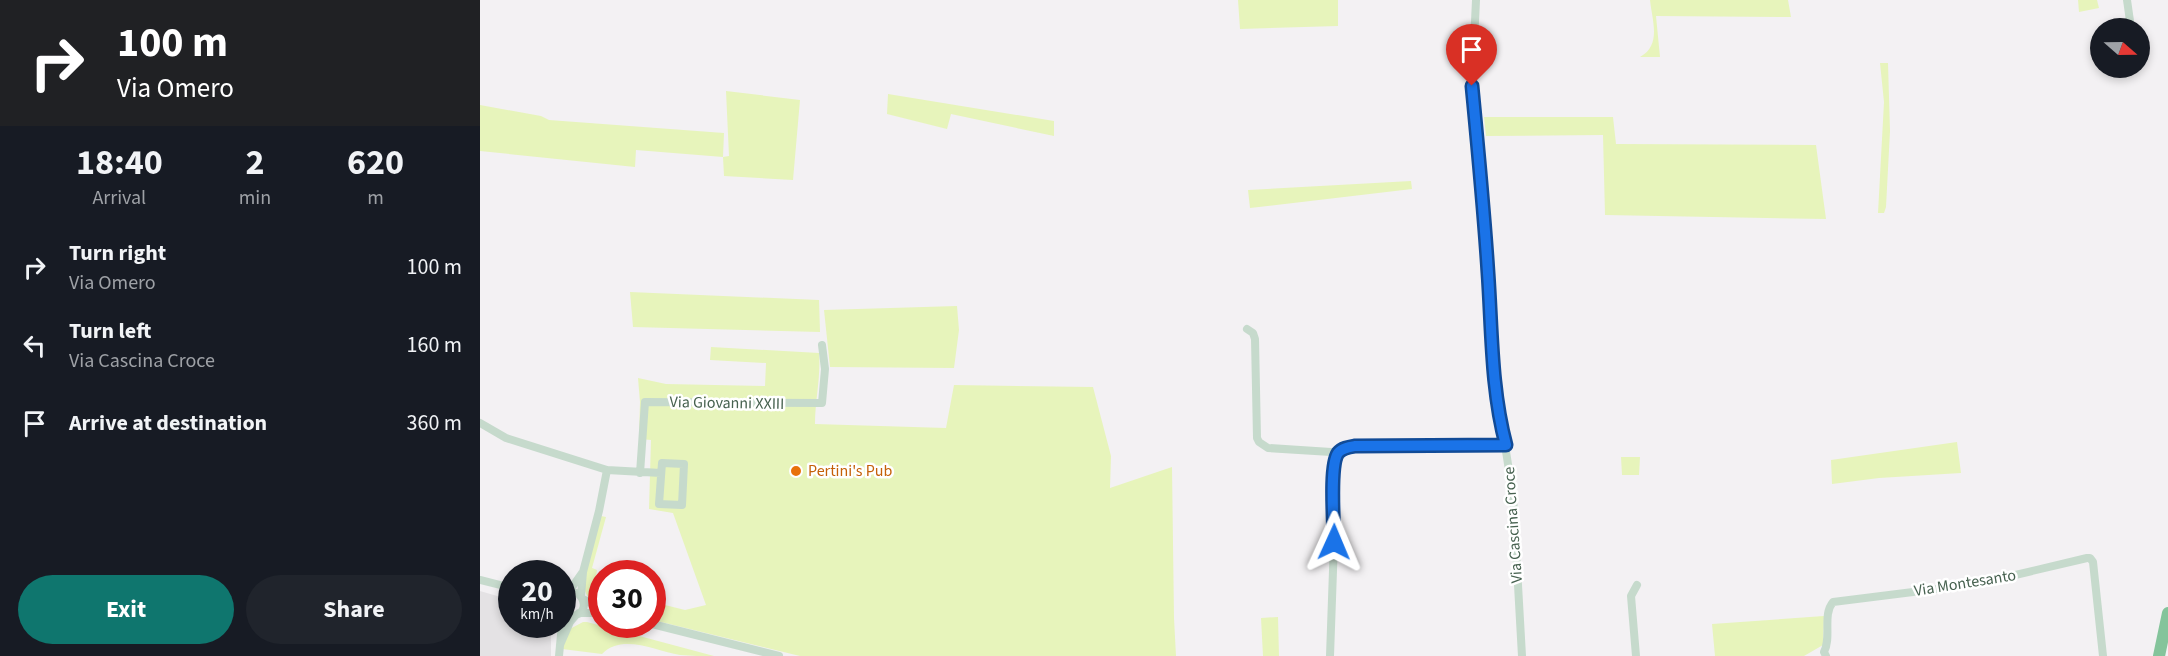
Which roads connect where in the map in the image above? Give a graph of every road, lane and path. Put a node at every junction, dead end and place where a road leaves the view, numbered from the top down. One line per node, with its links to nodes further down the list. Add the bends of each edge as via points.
1 (1476, 0): 7 (street, Via Cascina Croce, via 1472,86 1493,358)
2 (2127, 0): 3 (street)
3 (2130, 18)
4 (1247, 329): 8 (street, via 1256,339 1259,442 1268,448)
5 (822, 345): 10 (street, Via Giovanni XXIII, via 822,404 645,402)
6 (480, 423): 9 (street, via 506,438)
7 (1506, 445): 8 (street, via 1355,446); 30 (street, Via Cascina Croce, via 1513,496)
8 (1338, 454): 29 (street, via 1333,478)
9 (607, 470): 10 (street); 12 (street)
10 (640, 473): 11 (street)
11 (661, 473): 11 (street, via 662,463 684,464 682,505 659,504)
12 (583, 572): 14 (street); 18 (street)
13 (480, 580): 15 (street)
14 (576, 581)
15 (498, 584)
16 (1637, 585): 31 (street, via 1631,596)
17 (576, 593): 18 (street)
18 (582, 598): 19 (street); 22 (street, via 584,607)
19 (588, 602)
20 (588, 613): 22 (street)
21 (2168, 613): 33 (highway)
22 (578, 614): 25 (street)
23 (666, 628): 28 (street)
24 (561, 638): 25 (street)
25 (560, 645): 27 (street)
26 (1823, 655): 32 (street, Via Montesanto, via 1829,607 1833,602 1977,584 2090,558)
27 (559, 656)
28 (779, 656)
29 (1330, 656)
30 (1522, 656)
31 (1636, 656)
32 (2103, 656)
33 (2159, 656)

